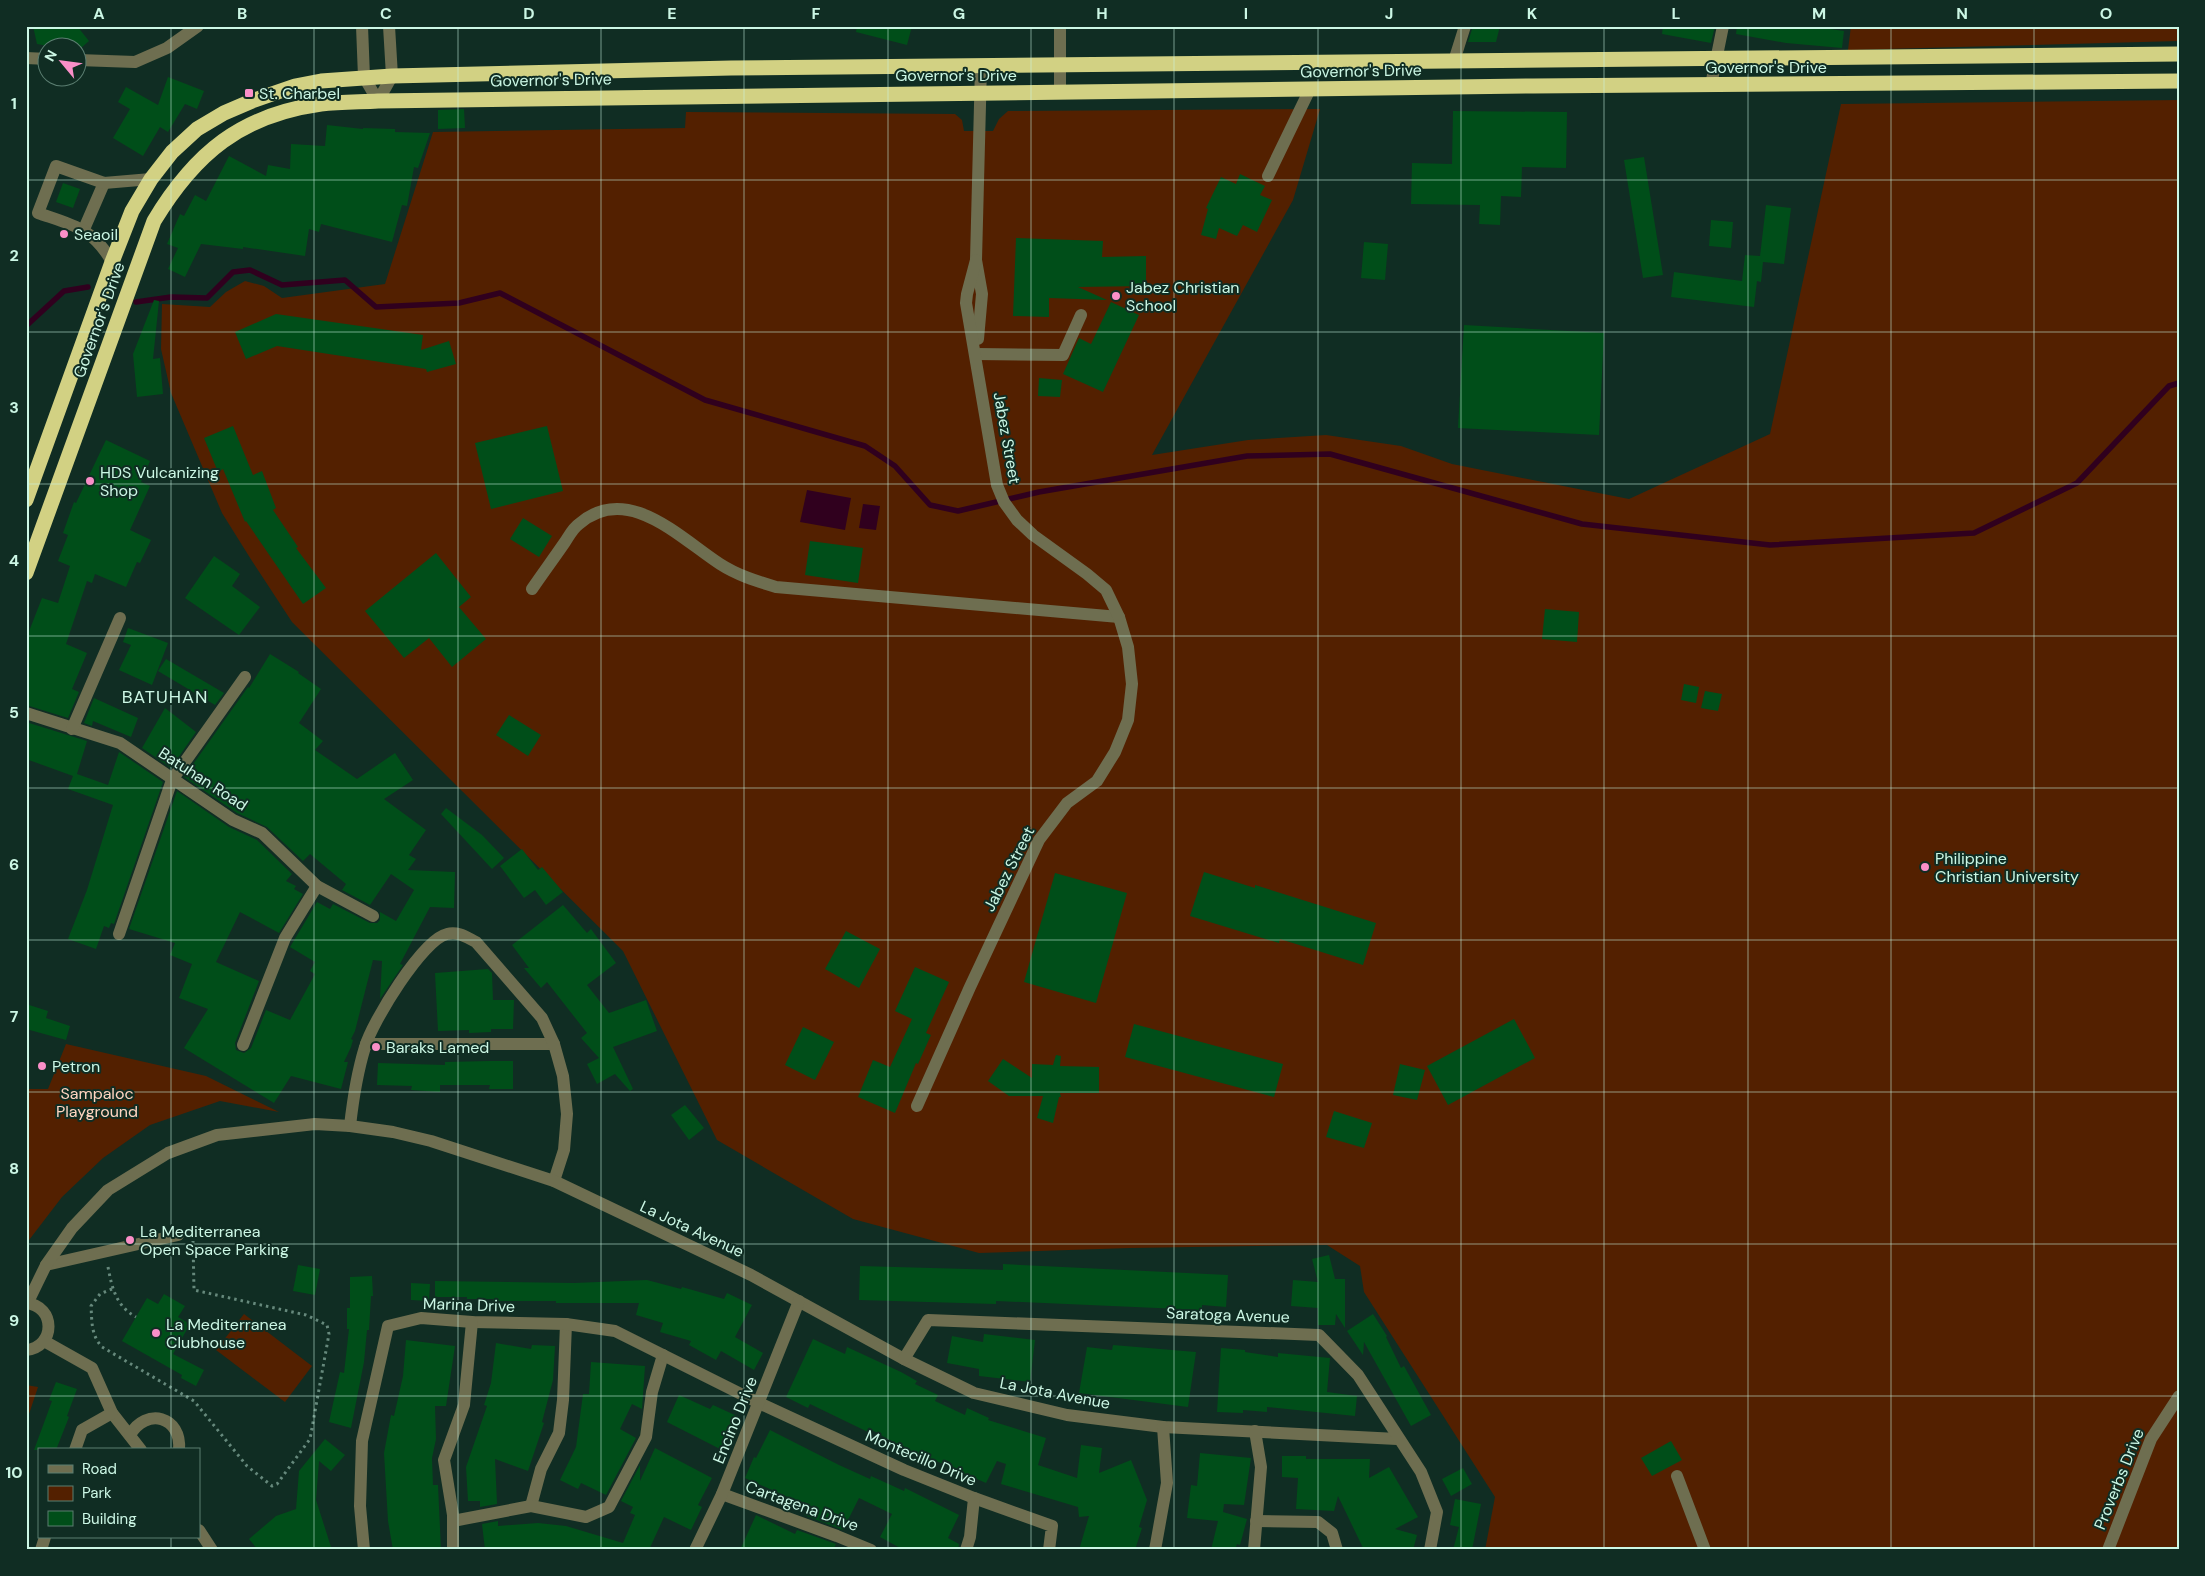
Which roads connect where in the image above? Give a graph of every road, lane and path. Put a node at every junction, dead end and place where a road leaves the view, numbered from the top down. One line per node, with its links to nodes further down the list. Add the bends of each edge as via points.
1 (198, 26): 9 (street, via 167,48 135,62)
2 (362, 26): 14 (street)
3 (389, 26): 13 (street)
4 (1060, 26): 11 (street)
5 (1465, 26): 10 (street)
6 (1723, 26): 8 (street)
7 (2179, 54): 8 (highway, Governor's Drive)
8 (1716, 58): 10 (highway, Governor's Drive); 16 (street)
9 (88, 60)
10 (1454, 61): 11 (highway, Governor's Drive)
11 (1060, 65): 12 (highway, Governor's Drive); 18 (street)
12 (981, 66): 13 (highway, Governor's Drive); 19 (street, Jabez Street)
13 (392, 76): 14 (highway, Governor's Drive); 20 (street)
14 (364, 77): 20 (street); 22 (highway, Governor's Drive, via 295,86 224,113 197,129 172,152)
15 (2179, 81): 16 (highway, Governor's Drive)
16 (1711, 85): 17 (highway, Governor's Drive)
17 (1310, 89): 18 (highway, Governor's Drive); 21 (street)
18 (1060, 92): 19 (highway, Governor's Drive)
19 (980, 93): 20 (highway, Governor's Drive); 27 (street, Jabez Street, via 976,260 982,294)
20 (378, 101): 29 (highway, Governor's Drive, via 323,104 260,119 212,148 171,192 154,221)
21 (1268, 176)
22 (151, 179): 23 (street); 25 (highway, Governor's Drive, via 132,212)
23 (104, 183): 24 (street); 24 (street, via 56,166 38,213)
24 (84, 229): 25 (street, via 103,246)
25 (112, 262): 28 (highway, Governor's Drive)
26 (1081, 315): 27 (street, via 1063,355)
27 (976, 354): 31 (street, Jabez Street, via 992,461 1004,502 1032,535 1106,590)
28 (26, 500)
29 (26, 573)
30 (532, 589): 31 (street, via 578,524 614,508 633,510 654,519 742,577 776,587)
31 (1120, 617): 43 (street, Jabez Street, via 1128,647 1132,684 1128,720 1115,752 1096,781 1067,803 1039,840)
32 (120, 618): 35 (street)
33 (245, 677): 36 (street)
34 (26, 714): 35 (street, Batuhan Road)
35 (72, 729): 36 (street, Batuhan Road, via 120,744)
36 (172, 780): 37 (street, Batuhan Road, via 233,820 262,833); 39 (street)
37 (317, 886): 38 (street, Batuhan Road); 42 (street, via 285,938)
38 (373, 916)
39 (119, 934)
40 (366, 1044): 41 (street); 41 (street, via 421,953 436,938 453,933 476,942 542,1018); 44 (street, via 356,1079)
41 (554, 1044): 45 (street, via 564,1076 567,1114 564,1150)
42 (243, 1045)
43 (917, 1106)
44 (350, 1126): 45 (street, La Jota Avenue, via 432,1141); 48 (street, La Jota Avenue, via 315,1124 217,1135 168,1153 108,1190 72,1228)
45 (554, 1181): 50 (street, La Jota Avenue, via 751,1275)
46 (178, 1235): 47 (street); 49 (path, via 193,1232 194,1290 306,1314 326,1325 329,1334 310,1438 277,1484 267,1484 246,1466 194,1401 96,1341 91,1306 100,1294)
47 (105, 1252): 48 (street); 49 (path)
48 (46, 1265): 51 (street, La Jota Avenue)
49 (112, 1289): 52 (path, via 124,1309)
50 (799, 1302): 58 (street, La Jota Avenue); 60 (street, Encino Drive)
51 (27, 1303): 55 (street, via 35,1304 46,1314 49,1327)
52 (136, 1317)
53 (472, 1322): 54 (street, Marina Drive); 73 (street, via 464,1405 444,1460); 79 (street, Marina Drive, via 421,1318 388,1326 362,1441 360,1506)
54 (566, 1324): 57 (street, Marina Drive, via 615,1331); 72 (street, via 559,1433 540,1469)
55 (44, 1341): 56 (street); 61 (street, via 92,1368)
56 (26, 1350)
57 (663, 1354): 60 (street, Marina Drive); 72 (street, via 652,1392 646,1437 609,1507 586,1517)
58 (904, 1359): 62 (street, La Jota Avenue, via 974,1392 1067,1415); 65 (street, Saratoga Avenue, via 928,1320 1319,1335 1358,1375)
59 (2179, 1396): 90 (street, Proverbs Drive, via 2151,1439)
60 (759, 1404): 70 (street, Encino Drive); 71 (street, Montecillo Drive)
61 (112, 1413): 64 (street); 66 (street, via 82,1430)
62 (1163, 1427): 63 (street, La Jota Avenue); 85 (street, via 1168,1483)
63 (1255, 1432): 65 (street, La Jota Avenue); 74 (street, via 1261,1467)
64 (130, 1435): 67 (street); 68 (street, via 143,1420 162,1419 177,1431)
65 (1398, 1439): 88 (street, Saratoga Avenue, via 1421,1472 1437,1512)
66 (76, 1448)
67 (140, 1448)
68 (179, 1448)
69 (1677, 1476): 89 (street)
70 (722, 1494): 81 (street, Encino Drive); 82 (street, Cartagena Drive)
71 (974, 1498): 83 (street); 84 (street, Montecillo Drive, via 1052,1526)
72 (531, 1506): 73 (street)
73 (453, 1521): 80 (street)
74 (1256, 1521): 86 (street); 87 (street, via 1318,1522 1332,1533)
75 (200, 1532): 78 (street)
76 (45, 1538): 77 (street)
77 (41, 1550)
78 (212, 1550)
79 (364, 1550)
80 (453, 1550)
81 (695, 1550)
82 (871, 1550)
83 (966, 1550)
84 (1049, 1550)
85 (1155, 1550)
86 (1254, 1550)
87 (1337, 1550)
88 (1430, 1550)
89 (1705, 1550)
90 (2108, 1550)

